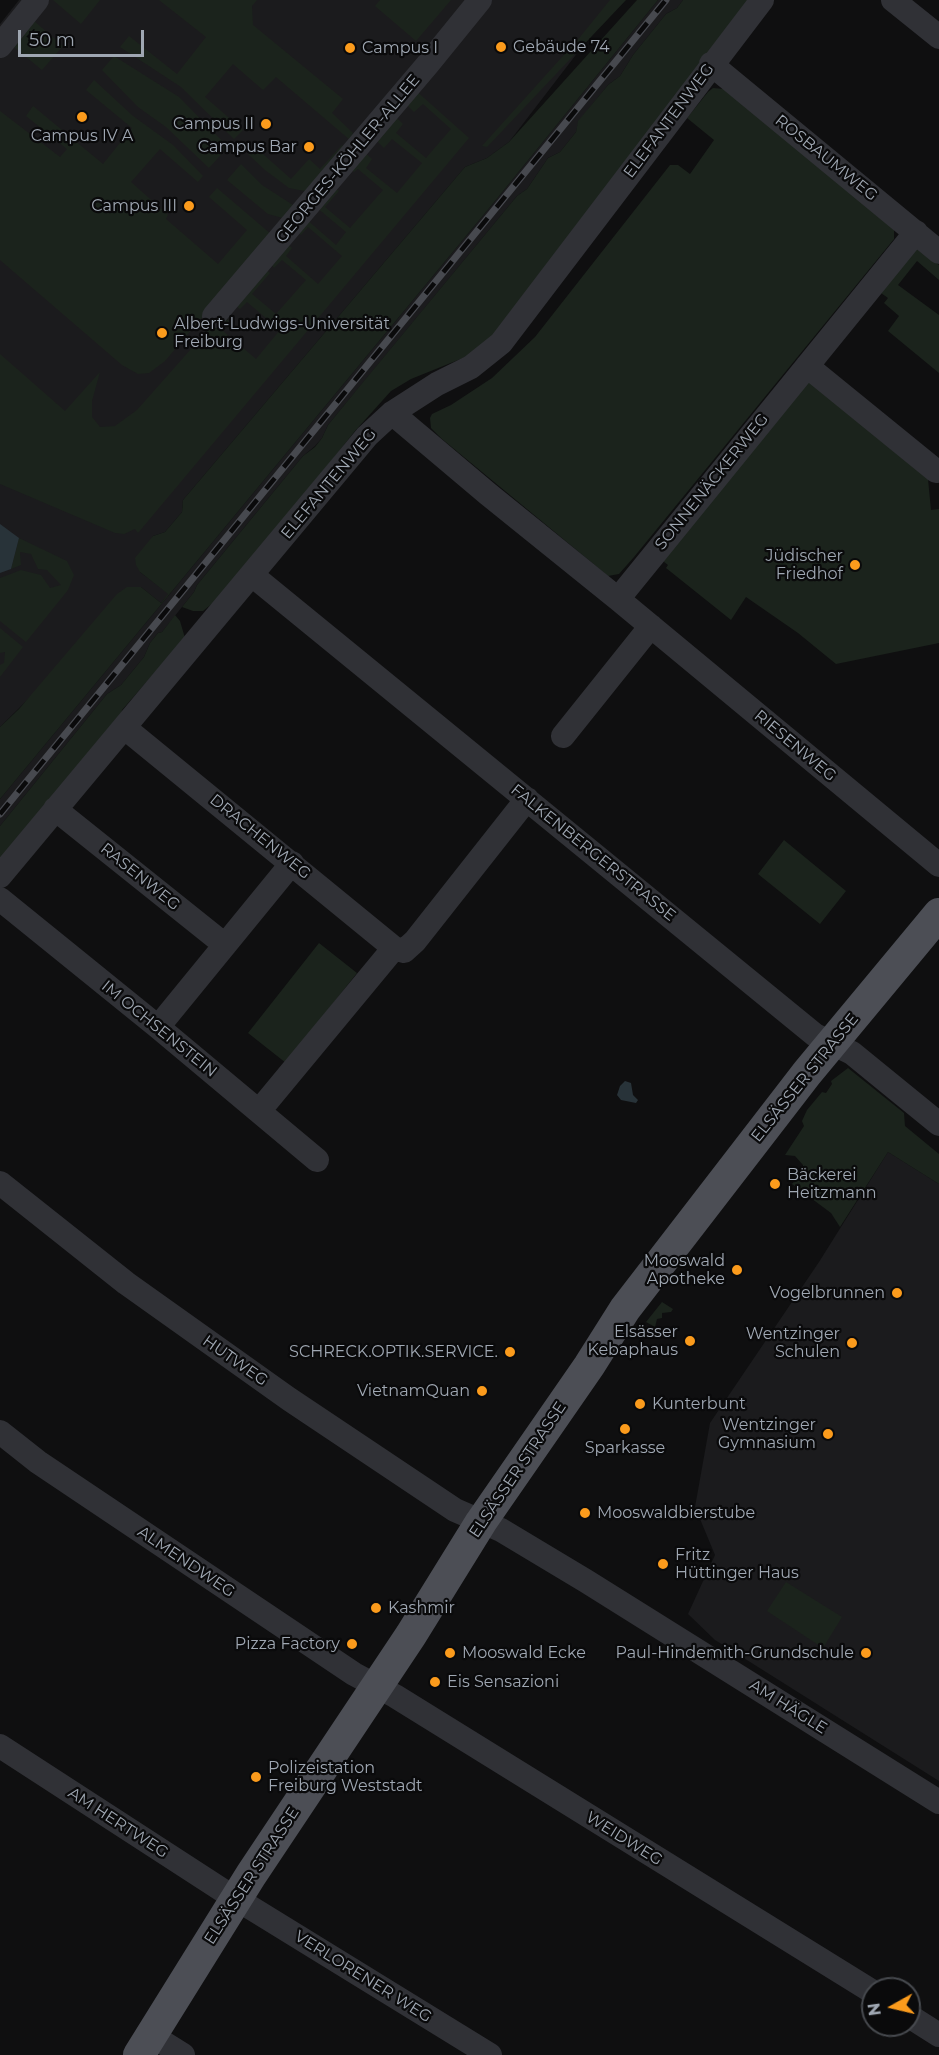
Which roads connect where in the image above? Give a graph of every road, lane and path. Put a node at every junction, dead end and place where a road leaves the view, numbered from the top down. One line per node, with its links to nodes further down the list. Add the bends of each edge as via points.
1 (37, 0): 6 (street)
2 (480, 0): 10 (street, GEORGES-KÖHLER-ALLEE)
3 (762, 0): 7 (street, ELEFANTENWEG)
4 (893, 0): 5 (street)
5 (939, 37)
6 (0, 46)
7 (711, 64): 8 (street, ROSBAUMWEG); 12 (street, ELEFANTENWEG, via 501,343 471,367)
8 (916, 232): 9 (street, ROSBAUMWEG); 11 (street, SONNENÄCKERWEG)
9 (939, 252)
10 (214, 316)
11 (807, 366): 13 (street); 15 (street, SONNENÄCKERWEG)
12 (392, 413): 14 (street, ELEFANTENWEG, via 367,436); 15 (street, RIESENWEG)
13 (936, 471)
14 (252, 575): 17 (street, ELEFANTENWEG); 19 (street, FALKENBERGERSTRASSE)
15 (618, 598): 16 (street, RIESENWEG)
16 (651, 626): 18 (street); 22 (street, RIESENWEG)
17 (125, 728): 20 (street, ELEFANTENWEG); 21 (street, DRACHENWEG)
18 (563, 736)
19 (527, 799): 27 (street, via 415,941 404,951); 29 (street, FALKENBERGERSTRASSE, via 815,1035)
20 (56, 809): 23 (street, ELEFANTENWEG); 26 (street, RASENWEG)
21 (292, 863): 26 (street); 27 (street, DRACHENWEG)
22 (939, 865)
23 (0, 876)
24 (0, 899): 28 (street, IM OCHSENSTEIN)
25 (939, 914): 29 (main road, ELSÄSSER STRASSE)
26 (225, 945): 28 (street)
27 (394, 948): 30 (street)
28 (158, 1027): 30 (street, IM OCHSENSTEIN)
29 (832, 1043): 31 (street, FALKENBERGERSTRASSE, via 852,1053); 35 (main road, ELSÄSSER STRASSE, via 625,1309)
30 (260, 1111): 32 (street, IM OCHSENSTEIN)
31 (939, 1124)
32 (317, 1160)
33 (0, 1183): 35 (street, HUTWEG, via 126,1283 289,1399 455,1510)
34 (0, 1432): 36 (street, ALMENDWEG, via 48,1469)
35 (482, 1522): 36 (main road, ELSÄSSER STRASSE); 38 (street, AM HÄGLE, via 596,1587)
36 (375, 1686): 39 (main road, ELSÄSSER STRASSE); 40 (street, WEIDWEG)
37 (0, 1746): 39 (street, AM HERTWEG)
38 (939, 1802)
39 (236, 1899): 43 (main road, ELSÄSSER STRASSE); 45 (street, VERLORENER WEG)
40 (861, 1985)
41 (921, 2024): 42 (street)
42 (939, 2035)
43 (145, 2045): 44 (street)
44 (183, 2055)
45 (490, 2055)

